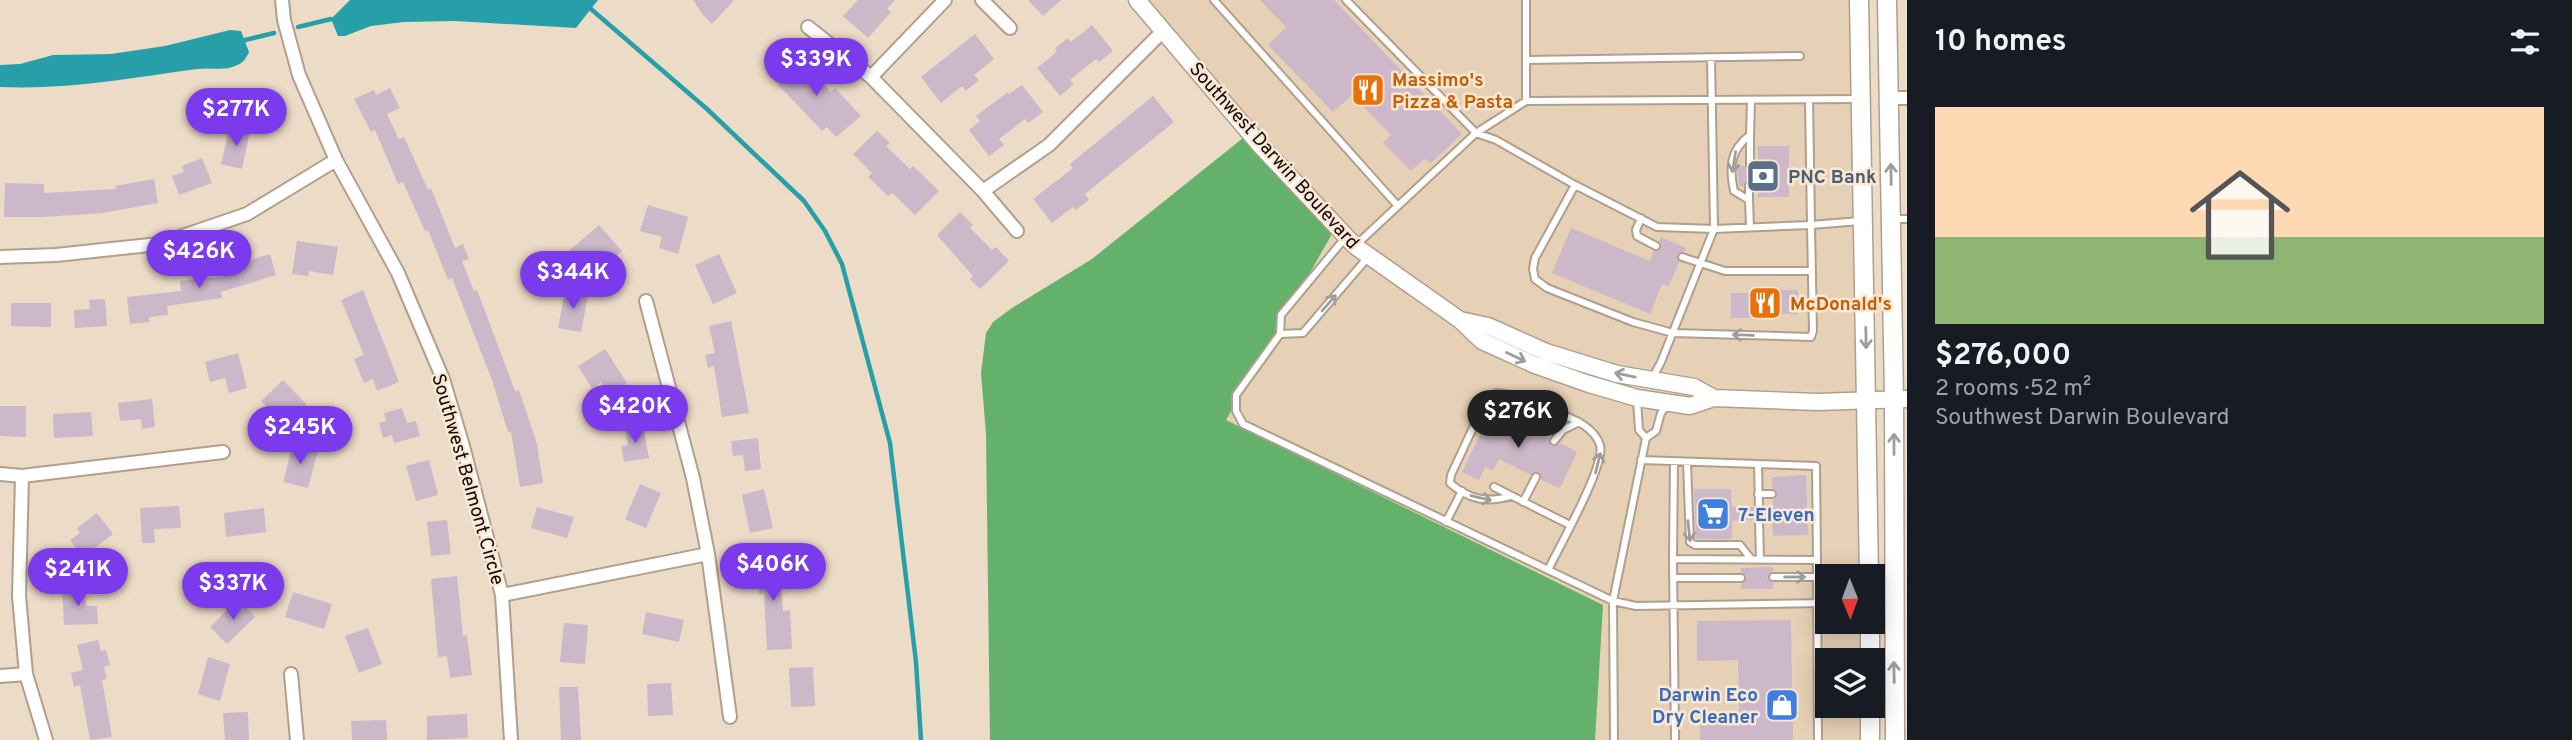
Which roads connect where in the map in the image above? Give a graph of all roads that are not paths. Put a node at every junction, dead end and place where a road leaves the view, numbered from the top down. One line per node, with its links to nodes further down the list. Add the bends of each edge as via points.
1 (282, 0): 26 (street, Southwest Belmont Circle, via 299,75)
2 (945, 0): 17 (street)
3 (982, 0): 11 (street)
4 (1138, 0): 12 (street, Southwest Darwin Boulevard)
5 (1213, 0): 32 (lane)
6 (1346, 0): 24 (lane)
7 (1526, 0): 16 (lane)
8 (1859, 0): 13 (main road)
9 (1887, 0): 18 (main road)
10 (808, 27): 17 (street)
11 (1010, 28)
12 (1163, 31): 30 (street, via 1049,145); 40 (street, Southwest Darwin Boulevard)
13 (1860, 45): 18 (main road); 19 (main road)
14 (1800, 56): 15 (lane)
15 (1712, 58): 16 (lane); 23 (lane)
16 (1526, 60): 21 (lane)
17 (872, 77): 30 (street)
18 (1898, 98): 34 (main road, one-way to 18)
19 (1860, 99): 20 (lane); 35 (main road)
20 (1810, 100): 22 (lane); 36 (lane)
21 (1526, 101): 23 (lane); 24 (lane)
22 (1751, 101): 23 (lane); 25 (lane)
23 (1712, 102): 38 (lane)
24 (1476, 133): 28 (lane); 32 (lane)
25 (1750, 135): 27 (lane); 31 (lane, one-way to 31, via 1733,155 1731,179 1734,191)
26 (336, 160): 43 (street, via 247,214 159,244); 94 (street, Southwest Belmont Circle, via 398,273 443,379)
27 (1750, 165)
28 (1575, 185): 33 (lane); 49 (lane, via 1535,258 1535,279 1546,288)
29 (1749, 186): 31 (lane)
30 (983, 191): 39 (street)
31 (1749, 200): 37 (lane)
32 (1397, 205): 40 (lane)
33 (1641, 218): 38 (lane, via 1657,227); 41 (lane, via 1637,236)
34 (1899, 219): 54 (main road)
35 (1863, 221): 36 (lane); 55 (main road, one-way to 55)
36 (1811, 225): 37 (lane); 46 (lane)
37 (1750, 227): 38 (lane)
38 (1714, 229): 45 (lane)
39 (1017, 231)
40 (1351, 242): 42 (street, Southwest Darwin Boulevard); 50 (lane, via 1281,314)
41 (1656, 246)
42 (1369, 256): 48 (street, Southwest Darwin Boulevard); 50 (lane, one-way to 42, via 1303,333)
43 (0, 257)
44 (1682, 257): 45 (lane)
45 (1701, 265): 46 (lane, via 1725,271); 49 (lane)
46 (1812, 271): 49 (lane, one-way to 49, via 1811,337)
47 (646, 301): 82 (street, via 693,478)
48 (1460, 320): 51 (street, Southwest Darwin Boulevard, one-way to 48, via 1546,352 1488,326); 52 (street, Southwest Darwin Boulevard, one-way to 52, via 1482,341 1535,365)
49 (1673, 333): 51 (lane)
50 (1280, 334): 80 (lane, via 1236,395 1236,411 1243,424)
51 (1651, 381): 53 (street, Southwest Darwin Boulevard, via 1694,387)
52 (1637, 398): 56 (street, Southwest Darwin Boulevard); 58 (lane, via 1639,430)
53 (1714, 398): 55 (street, Southwest Darwin Boulevard); 56 (street, Southwest Darwin Boulevard, via 1690,406)
54 (1901, 399): 55 (street, Southwest Darwin Boulevard); 111 (main road, one-way to 54)
55 (1867, 401): 88 (main road)
56 (1669, 403): 58 (lane, via 1656,431)
57 (1579, 422): 59 (lane); 69 (lane, via 1515,396 1490,396 1451,475 1450,483); 81 (lane, one-way to 57, via 1601,457 1600,443)
58 (1646, 438): 61 (lane)
59 (1554, 440)
60 (223, 452): 66 (street)
61 (1641, 460): 62 (lane); 95 (lane)
62 (1674, 462): 63 (lane); 83 (lane)
63 (1687, 463): 64 (lane); 84 (lane, one-way to 84, via 1690,542 1740,545)
64 (1758, 464): 70 (lane); 74 (lane, via 1816,466)
65 (0, 474): 66 (street)
66 (22, 476): 99 (street, via 19,596)
67 (1536, 477): 75 (lane)
68 (1494, 487): 73 (lane)
69 (1462, 491): 73 (lane, one-way to 73, via 1483,501); 80 (lane)
70 (1758, 494): 71 (lane); 76 (lane)
71 (1773, 495)
72 (1807, 495): 74 (lane)
73 (1511, 496): 75 (lane)
74 (1816, 496): 78 (lane)
75 (1523, 502): 81 (lane)
76 (1759, 507)
77 (1808, 514): 78 (lane)
78 (1816, 514): 86 (lane)
79 (1759, 520): 85 (lane)
80 (1446, 522): 89 (lane)
81 (1570, 525): 89 (lane)
82 (708, 554): 94 (street); 102 (street)
83 (1674, 559): 84 (lane); 92 (lane)
84 (1752, 560): 85 (lane)
85 (1760, 560): 86 (lane)
86 (1818, 560): 87 (lane)
87 (1818, 564)
88 (1869, 564)
89 (1548, 570): 95 (lane)
90 (1773, 577): 91 (lane, one-way to 91)
91 (1815, 577)
92 (1673, 578): 93 (lane); 97 (lane)
93 (1741, 578)
94 (502, 595): 106 (street, Southwest Belmont Circle)
95 (1613, 601): 97 (lane); 107 (lane)
96 (1815, 603): 97 (lane)
97 (1673, 605): 108 (lane)
98 (1818, 634): 109 (lane)
99 (26, 674): 101 (street); 104 (street)
100 (291, 674): 105 (street)
101 (0, 676)
102 (730, 717)
103 (1870, 718): 110 (main road)
104 (46, 740)
105 (297, 740)
106 (511, 740)
107 (1614, 740)
108 (1675, 740)
109 (1818, 740)
110 (1870, 740)
111 (1895, 740)

